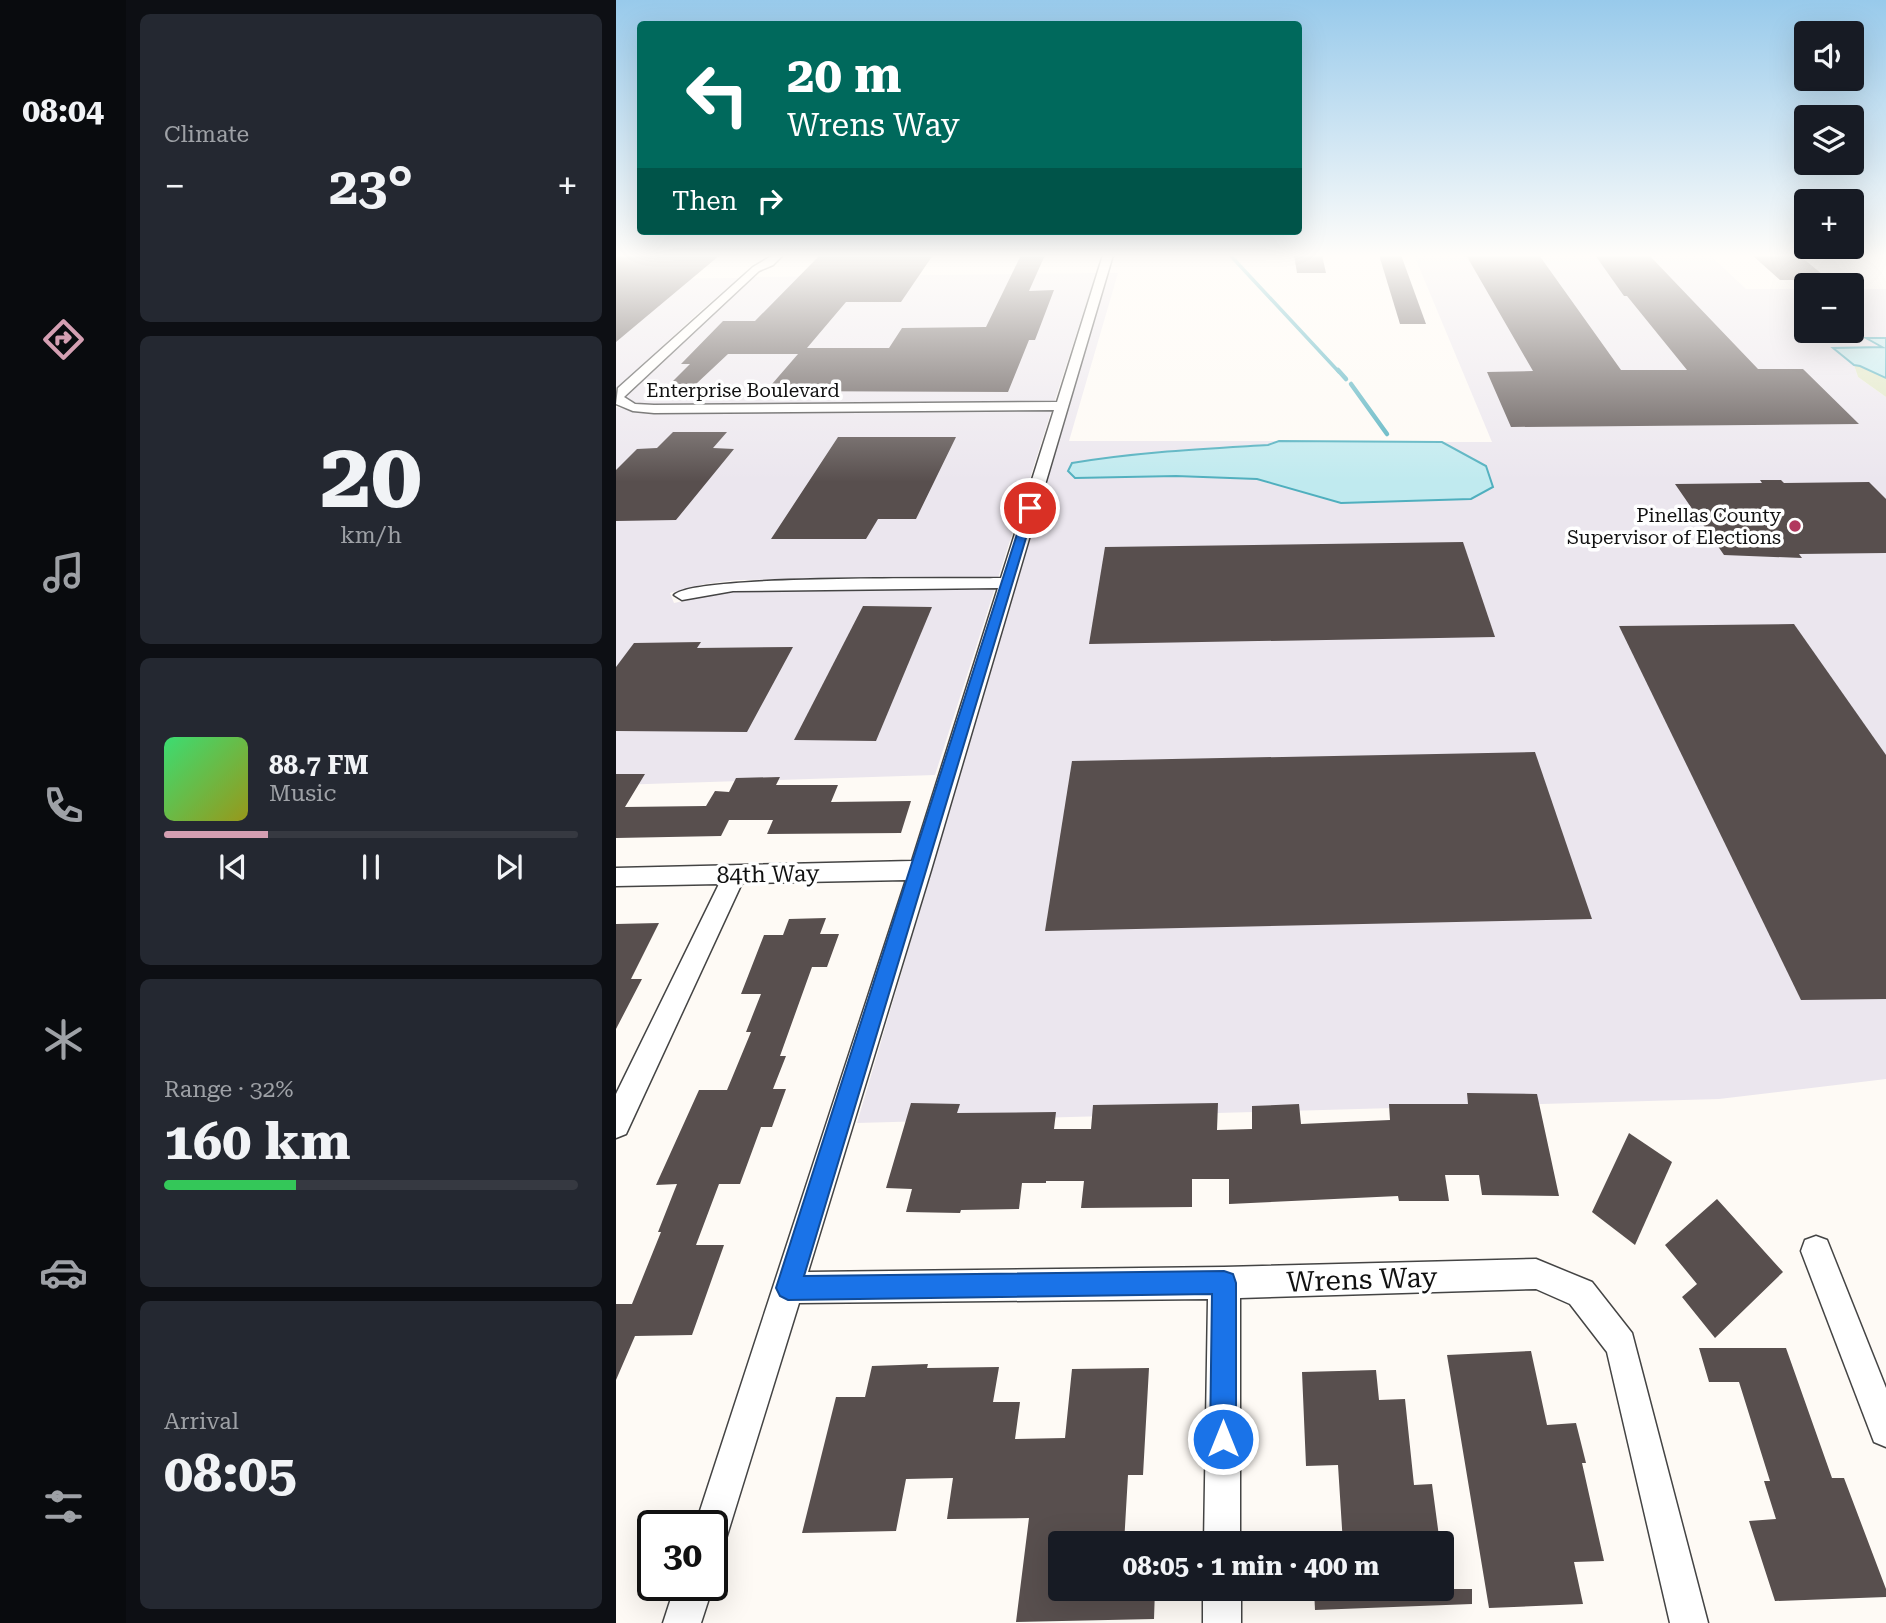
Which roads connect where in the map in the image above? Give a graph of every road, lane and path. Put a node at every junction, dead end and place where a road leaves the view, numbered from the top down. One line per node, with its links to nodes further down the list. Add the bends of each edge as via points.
1 (688, 331): 3 (street, Enterprise Boulevard, via 622,391 617,398 622,404 667,409)
2 (1084, 331): 3 (street)
3 (1061, 406): 4 (street)
4 (1007, 583): 5 (street, via 733,586); 6 (street)
5 (682, 595)
6 (920, 870): 7 (street, 84th Way); 12 (street)
7 (736, 875): 8 (street, 84th Way); 9 (street)
8 (616, 877)
9 (616, 1124)
10 (1816, 1251): 13 (street)
11 (1224, 1283): 12 (street, Wrens Way); 15 (street); 20 (street, Wrens Way, via 1536,1274 1581,1293 1621,1344)
12 (788, 1288): 14 (street)
13 (1886, 1430)
14 (718, 1510)
15 (1223, 1531)
16 (689, 1601): 18 (street)
17 (1222, 1601): 19 (street)
18 (682, 1623)
19 (1222, 1623)
20 (1689, 1623)

